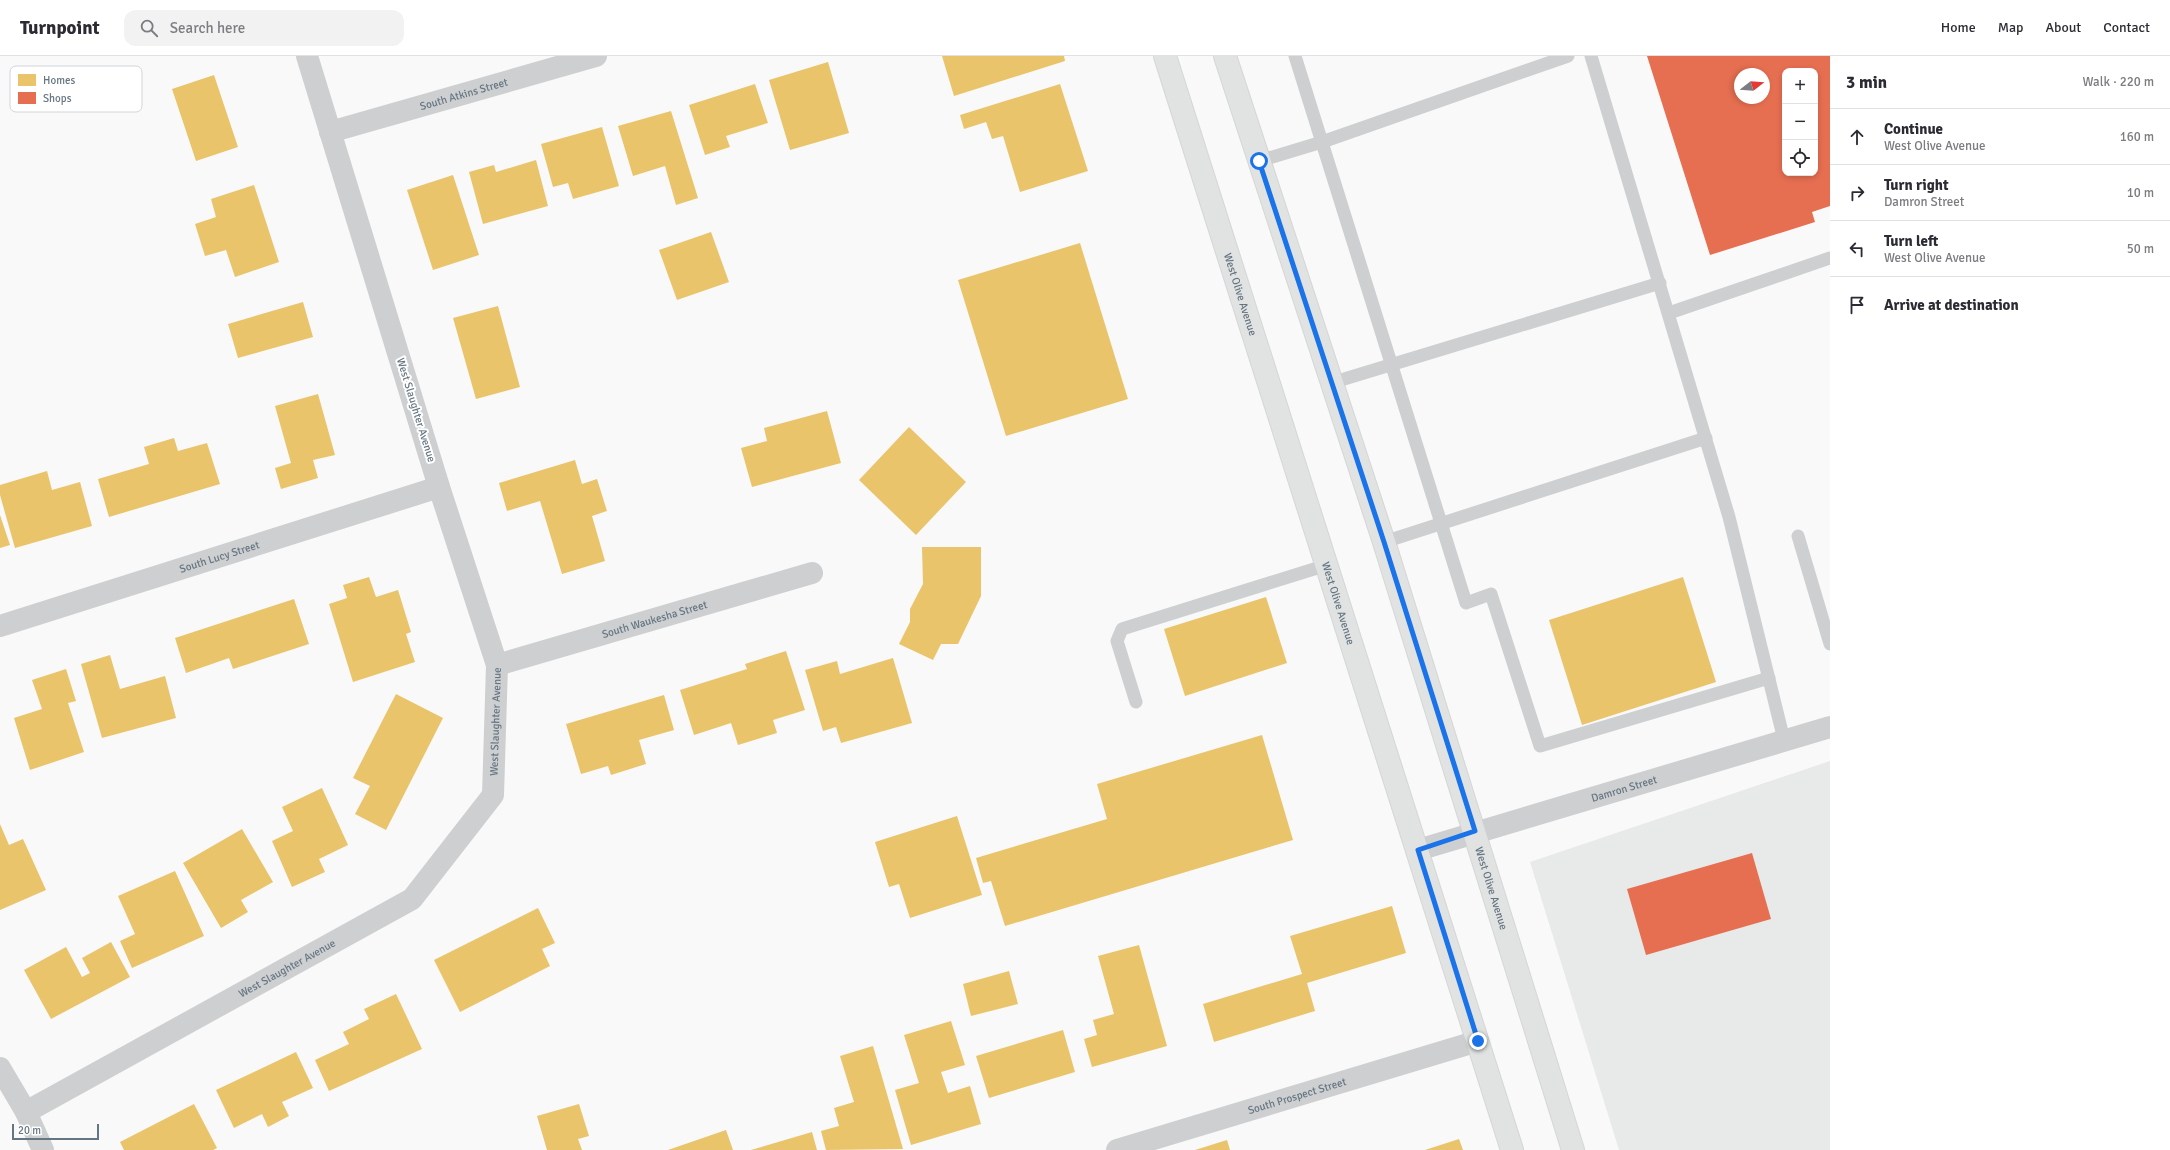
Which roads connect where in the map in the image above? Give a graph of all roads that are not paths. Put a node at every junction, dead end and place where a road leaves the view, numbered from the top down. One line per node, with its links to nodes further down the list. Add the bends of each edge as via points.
1 (306, 56): 8 (street, West Slaughter Avenue)
2 (596, 56): 8 (street, South Atkins Street)
3 (1165, 56): 21 (main road, West Olive Avenue)
4 (1225, 56): 10 (main road, West Olive Avenue)
5 (1295, 56): 9 (lane)
6 (1568, 56): 9 (lane)
7 (1591, 56): 12 (lane)
8 (330, 132): 17 (street, West Slaughter Avenue)
9 (1322, 142): 10 (lane); 14 (lane)
10 (1259, 161): 15 (main road, West Olive Avenue)
11 (1830, 258): 13 (lane)
12 (1660, 283): 13 (lane); 14 (lane)
13 (1669, 313): 16 (lane)
14 (1391, 364): 15 (lane); 18 (lane)
15 (1331, 383): 20 (main road, West Olive Avenue)
16 (1706, 438): 18 (lane); 26 (lane, via 1729,516)
17 (439, 487): 23 (street, South Lucy Street); 25 (street, West Slaughter Avenue)
18 (1441, 522): 20 (lane); 26 (lane, via 1466,603 1492,594 1540,746)
19 (1798, 536): 24 (lane)
20 (1384, 542): 30 (main road, West Olive Avenue)
21 (1327, 565): 27 (lane, via 1122,629 1117,641); 31 (main road, West Olive Avenue)
22 (812, 573): 25 (street, South Waukesha Street)
23 (0, 626)
24 (1830, 644)
25 (497, 665): 34 (street, West Slaughter Avenue, via 493,795 412,899)
26 (1769, 678): 29 (lane)
27 (1136, 702)
28 (1830, 727): 29 (street, Damron Street)
29 (1784, 740): 30 (street, Damron Street)
30 (1475, 831): 31 (street, Damron Street); 38 (main road, West Olive Avenue)
31 (1418, 850): 32 (main road, West Olive Avenue)
32 (1478, 1041): 36 (street, South Prospect Street); 37 (main road, West Olive Avenue)
33 (0, 1068): 34 (street)
34 (26, 1112): 35 (street)
35 (43, 1150)
36 (1117, 1150)
37 (1512, 1150)
38 (1573, 1150)

